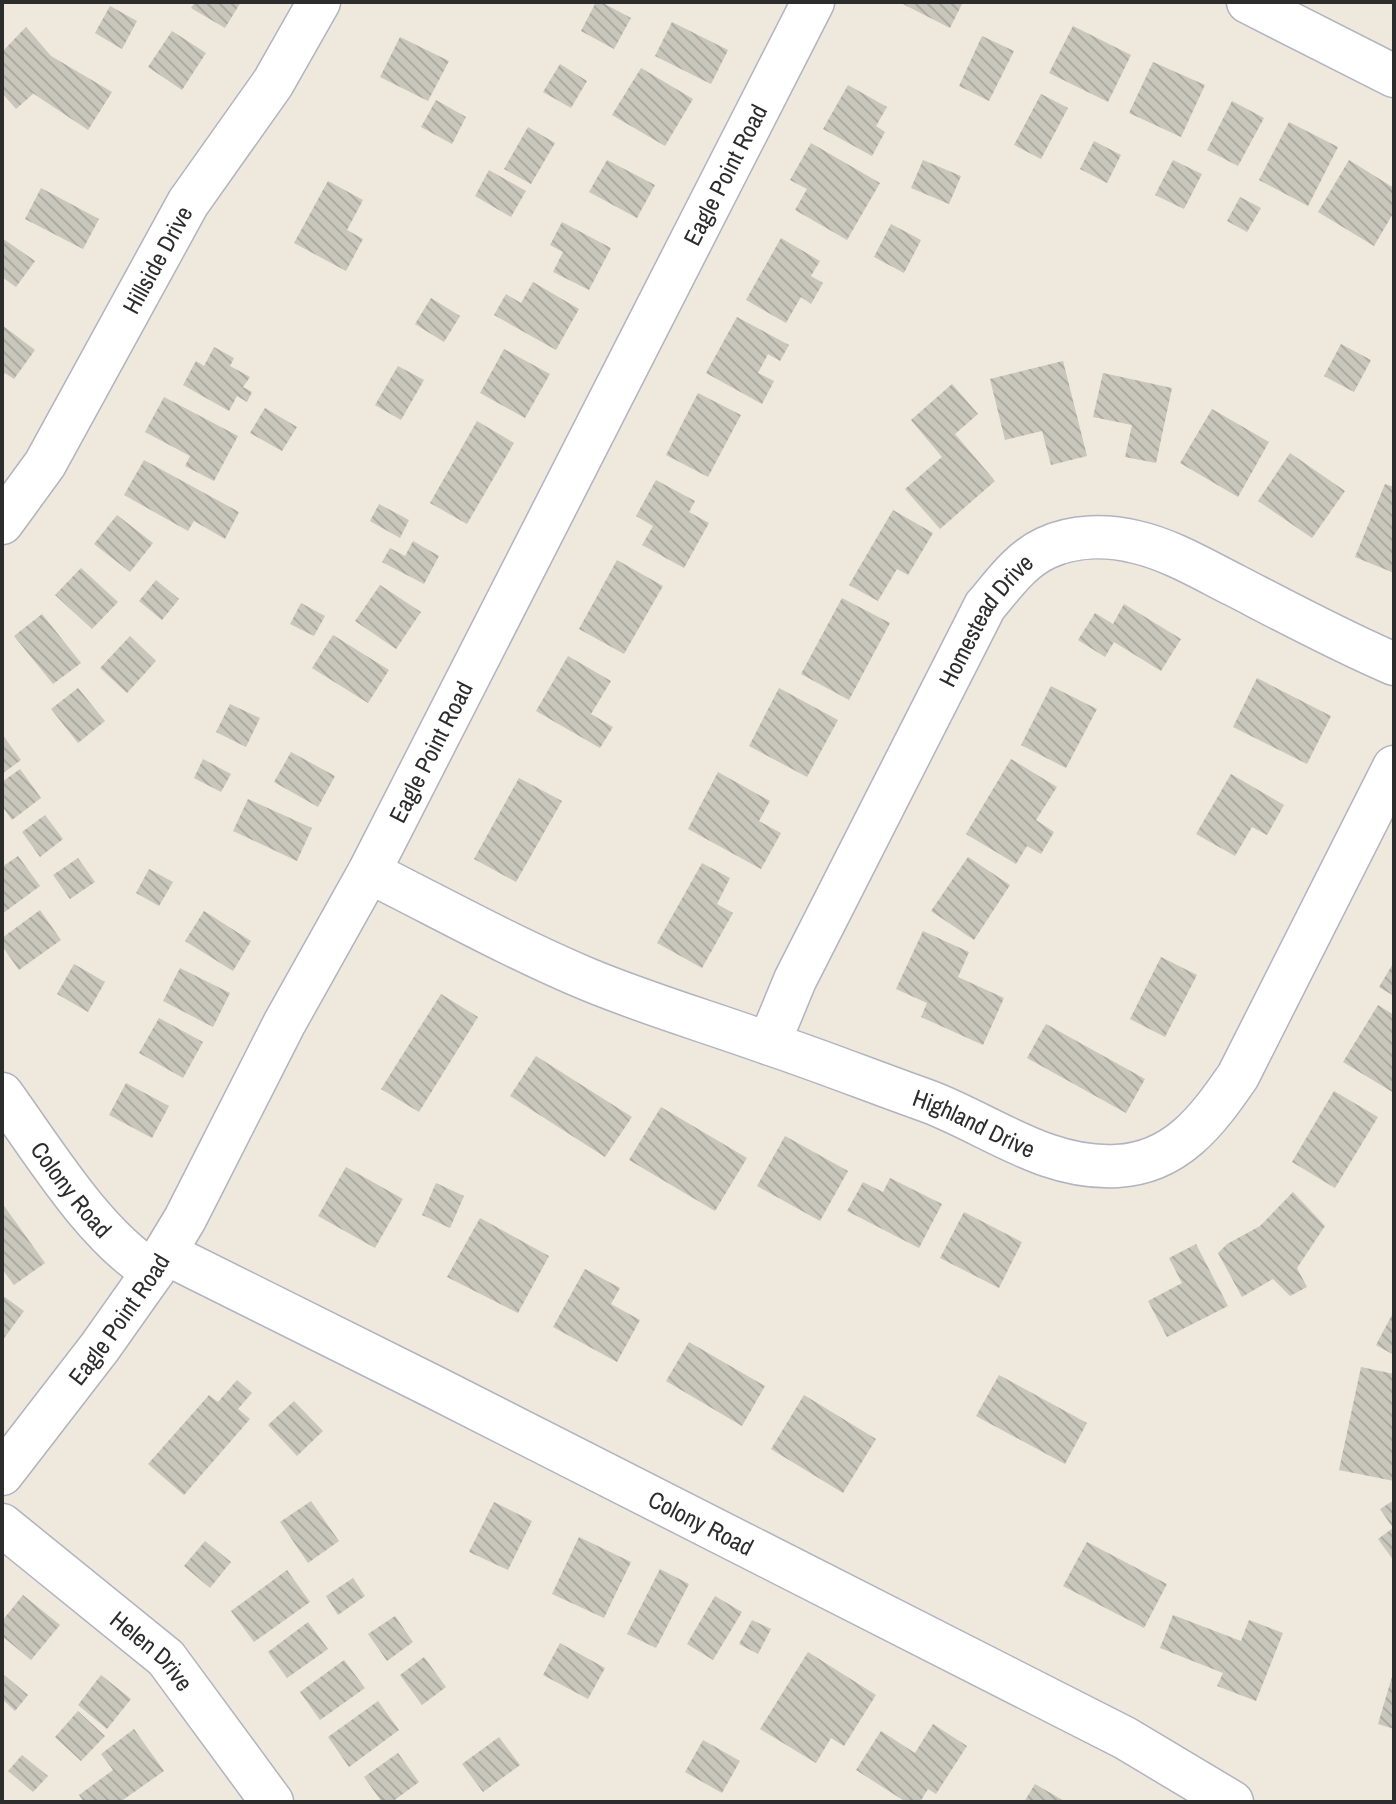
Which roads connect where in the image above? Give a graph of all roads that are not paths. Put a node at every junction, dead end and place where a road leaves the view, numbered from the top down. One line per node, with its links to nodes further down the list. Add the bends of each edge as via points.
1 (319, 2): 5 (street, Hillside Drive, via 273,83 188,203 45,464)
2 (813, 2): 8 (street, Eagle Point Road)
3 (1248, 2): 4 (street)
4 (1394, 76)
5 (2, 523)
6 (1394, 664): 9 (street, Homestead Drive, via 1138,542 1086,538 1046,548 1012,573 985,606 802,966)
7 (1394, 767): 9 (street, Highland Drive, via 1238,1076 1199,1129 1164,1155 1119,1166 1076,1163)
8 (369, 872): 9 (street, Highland Drive, via 585,978); 11 (street, Eagle Point Road)
9 (769, 1043)
10 (2, 1094): 11 (street, Colony Road, via 106,1232 137,1262)
11 (159, 1263): 12 (street, Eagle Point Road); 14 (street, Colony Road, via 422,1380 1112,1731)
12 (2, 1474)
13 (2, 1525): 15 (street, Helen Drive, via 166,1658)
14 (1225, 1800)
15 (272, 1802)

